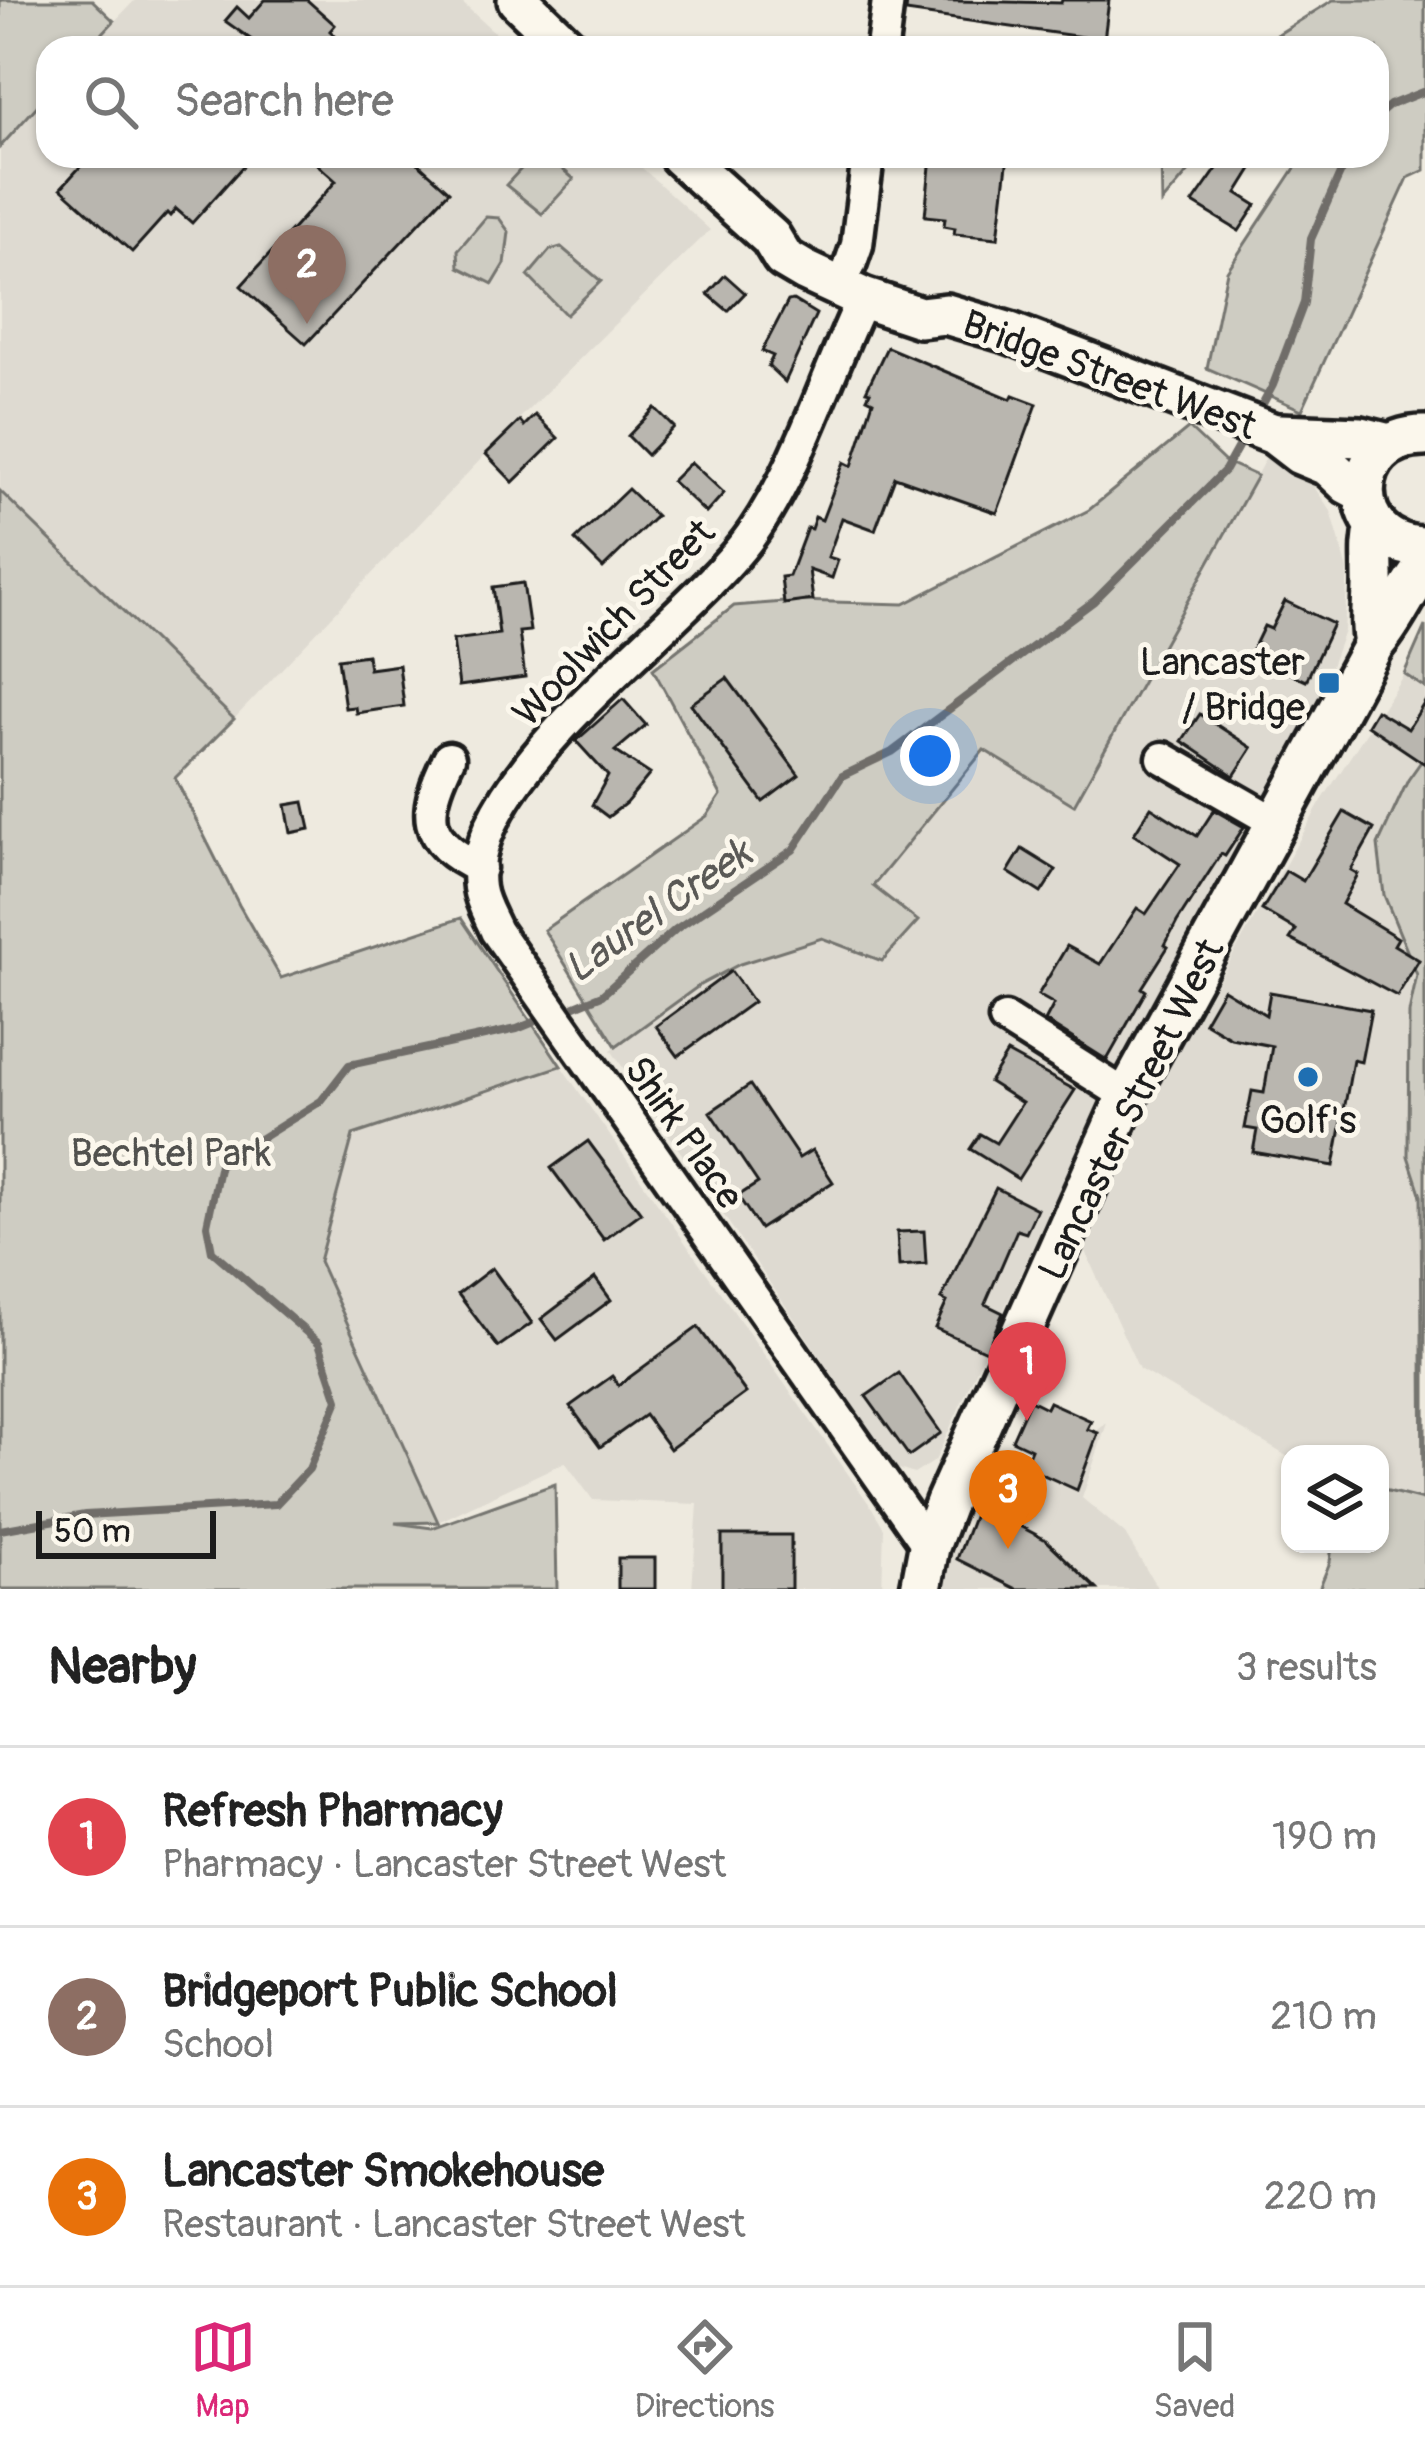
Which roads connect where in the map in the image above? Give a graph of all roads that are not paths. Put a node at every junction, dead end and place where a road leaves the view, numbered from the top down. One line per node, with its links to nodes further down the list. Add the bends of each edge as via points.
1 (518, 0): 3 (main road)
2 (888, 0): 4 (street)
3 (556, 36)
4 (884, 36)
5 (693, 168): 7 (main road, Bridge Street West, via 771,238 783,259)
6 (867, 168): 7 (street, Woolwich Street)
7 (856, 281): 8 (main road, Bridge Street West, via 926,295 946,314); 17 (street, Woolwich Street, via 781,484 756,529 543,747 493,823)
8 (1274, 434): 9 (main road, Bridge Street West); 10 (main road, Bridge Street West, via 1329,466)
9 (1407, 440): 10 (main road, via 1370,465)
10 (1370, 509): 11 (main road, Bridge Street West, via 1396,542); 13 (main road, Lancaster Street West)
11 (1425, 547)
12 (1425, 568): 13 (main road, Lancaster Street West)
13 (1374, 644): 16 (main road, Lancaster Street West)
14 (449, 758): 17 (street, via 430,801 434,833 448,853)
15 (1163, 758): 16 (street)
16 (1278, 824): 19 (main road, Lancaster Street West)
17 (479, 868): 20 (street, Shirk Place, via 484,907 510,950)
18 (1005, 1019): 19 (street)
19 (1127, 1096): 20 (main road, Lancaster Street West)
20 (928, 1546): 21 (main road, Lancaster Street West)
21 (921, 1589)

